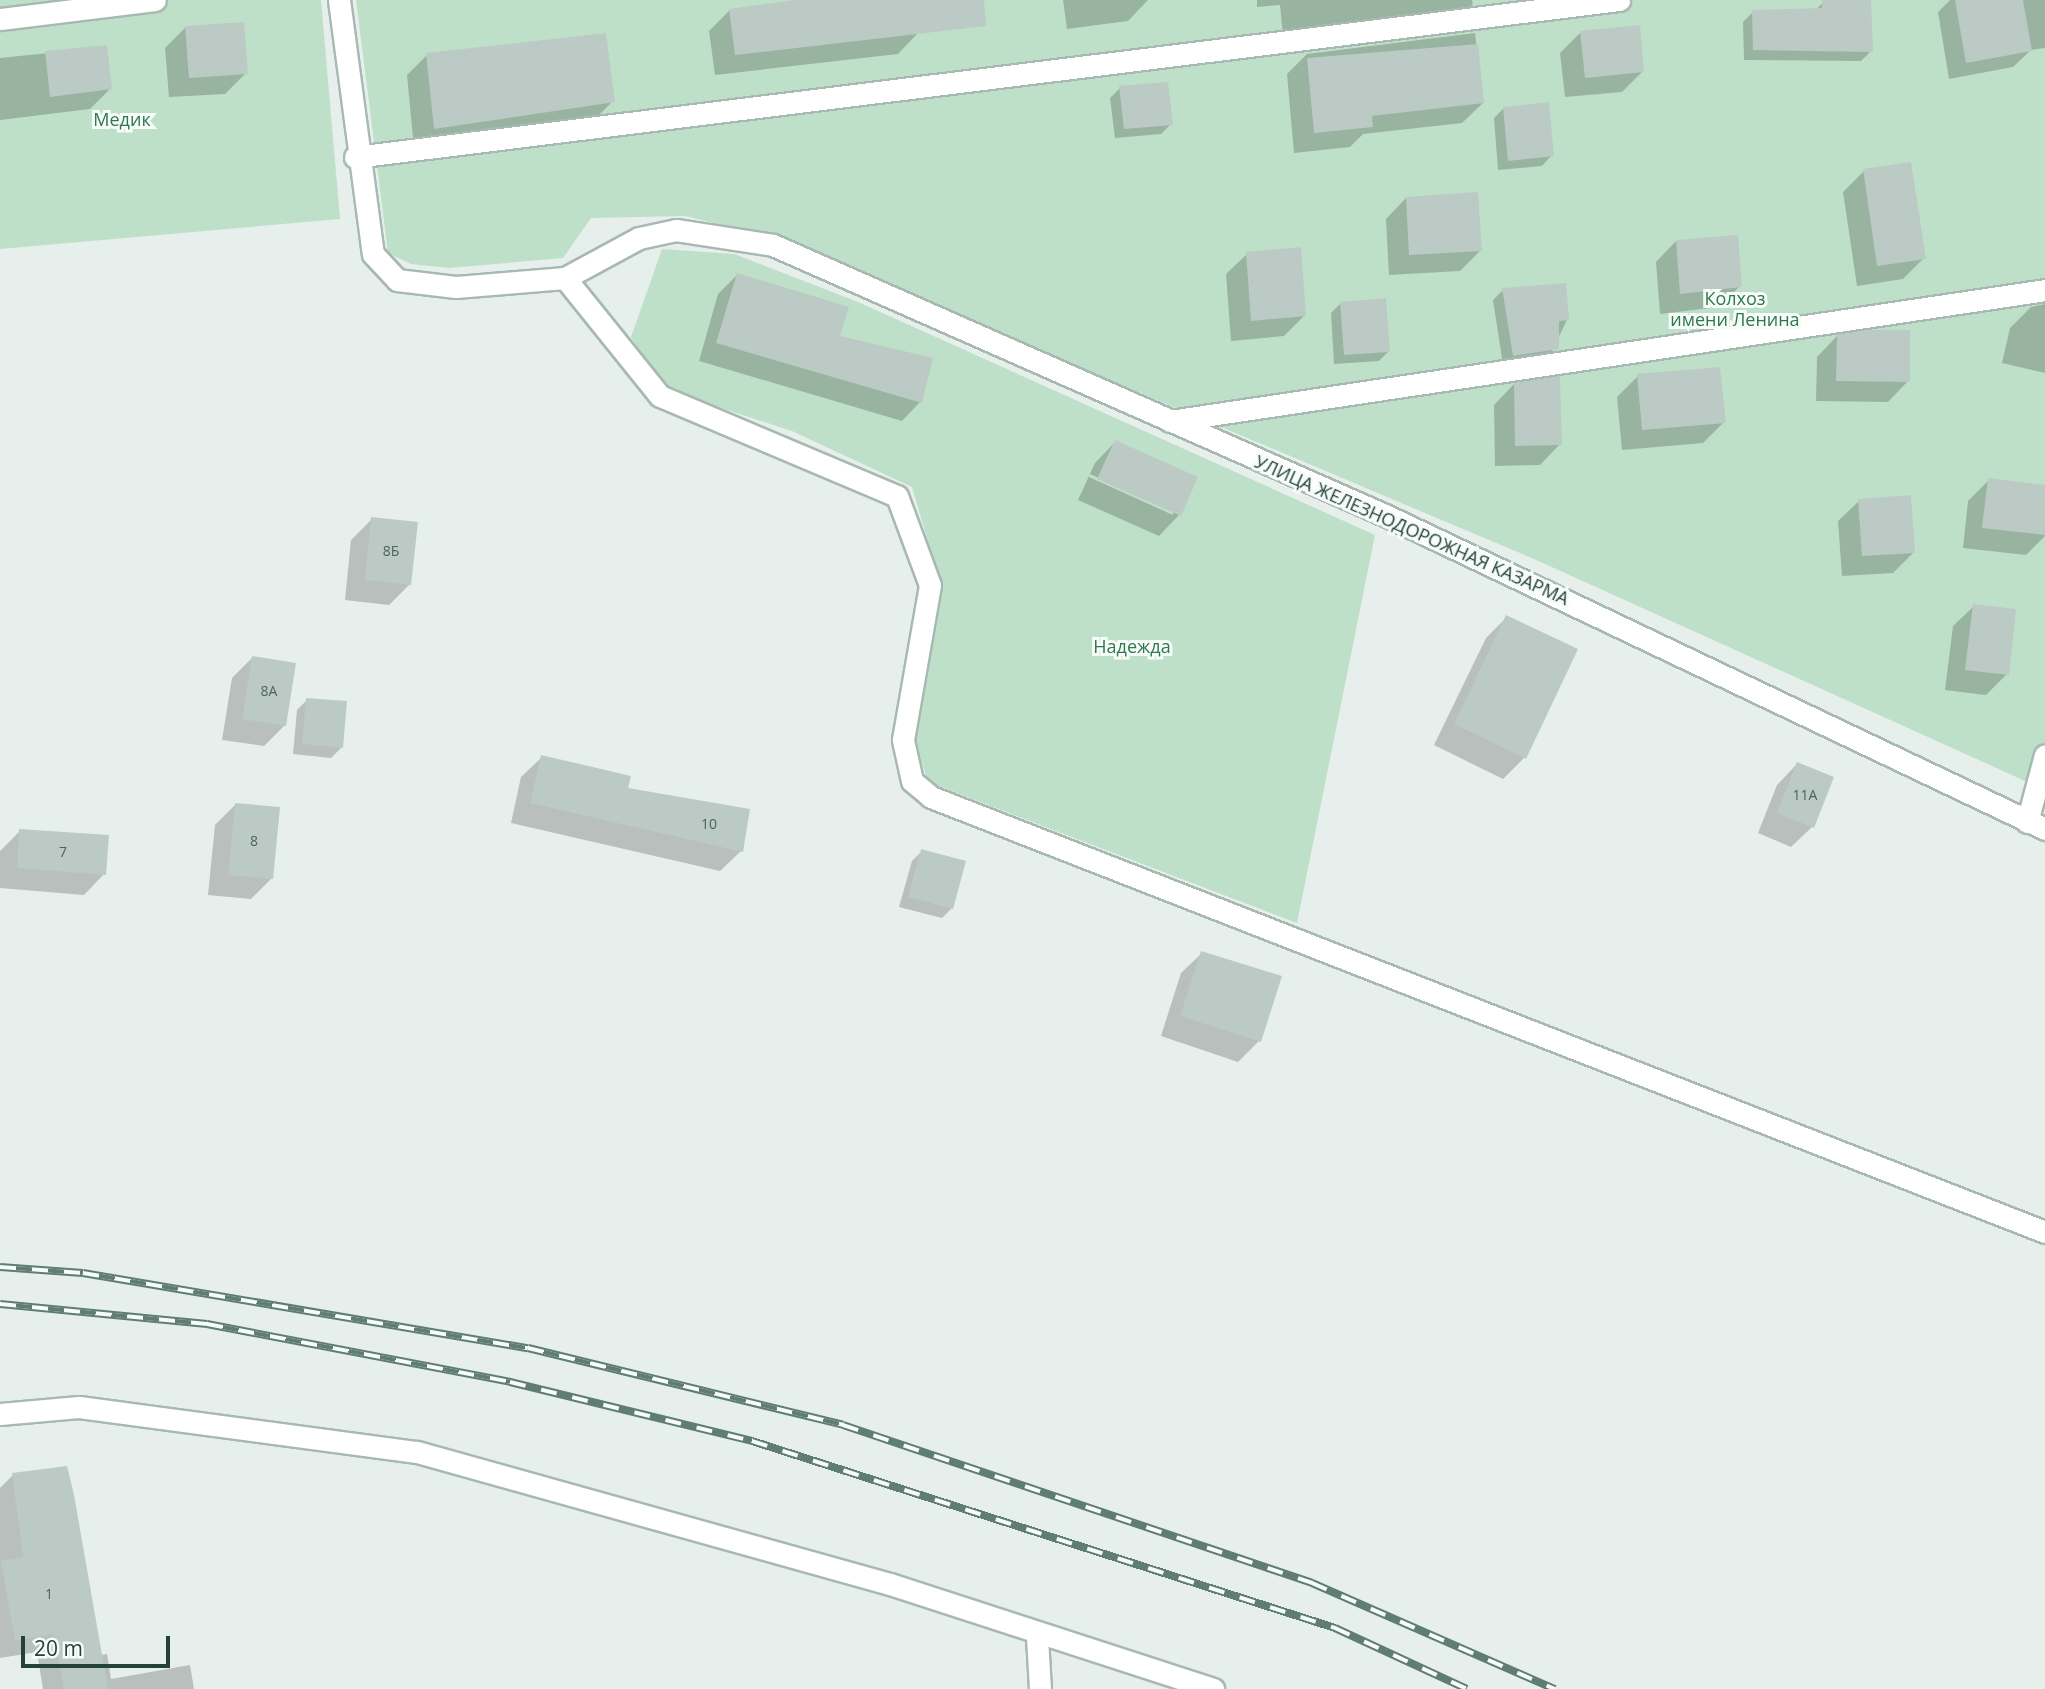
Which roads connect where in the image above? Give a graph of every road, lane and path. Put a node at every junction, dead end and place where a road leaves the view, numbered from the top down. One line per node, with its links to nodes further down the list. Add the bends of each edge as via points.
1 (155, 0): 4 (street)
2 (339, 0): 5 (street)
3 (1619, 0): 5 (street)
4 (0, 19)
5 (355, 157): 6 (street, via 373,254 397,280 456,287)
6 (565, 278): 8 (street, УЛИЦА ЖЕЛЕЗНОДОРОЖНАЯ КАЗАРМА, via 639,238 676,230 773,244); 11 (street, via 660,397 897,496 930,585 903,740 912,780 931,797)
7 (2045, 290): 8 (street)
8 (1170, 421): 10 (street, УЛИЦА ЖЕЛЕЗНОДОРОЖНАЯ КАЗАРМА, via 1385,514)
9 (2045, 755): 10 (street)
10 (2036, 826)
11 (2045, 1232)
12 (0, 1414): 13 (street, via 79,1407 417,1452 890,1584)
13 (1037, 1637): 14 (street); 15 (street)
14 (1040, 1689)
15 (1213, 1689)

